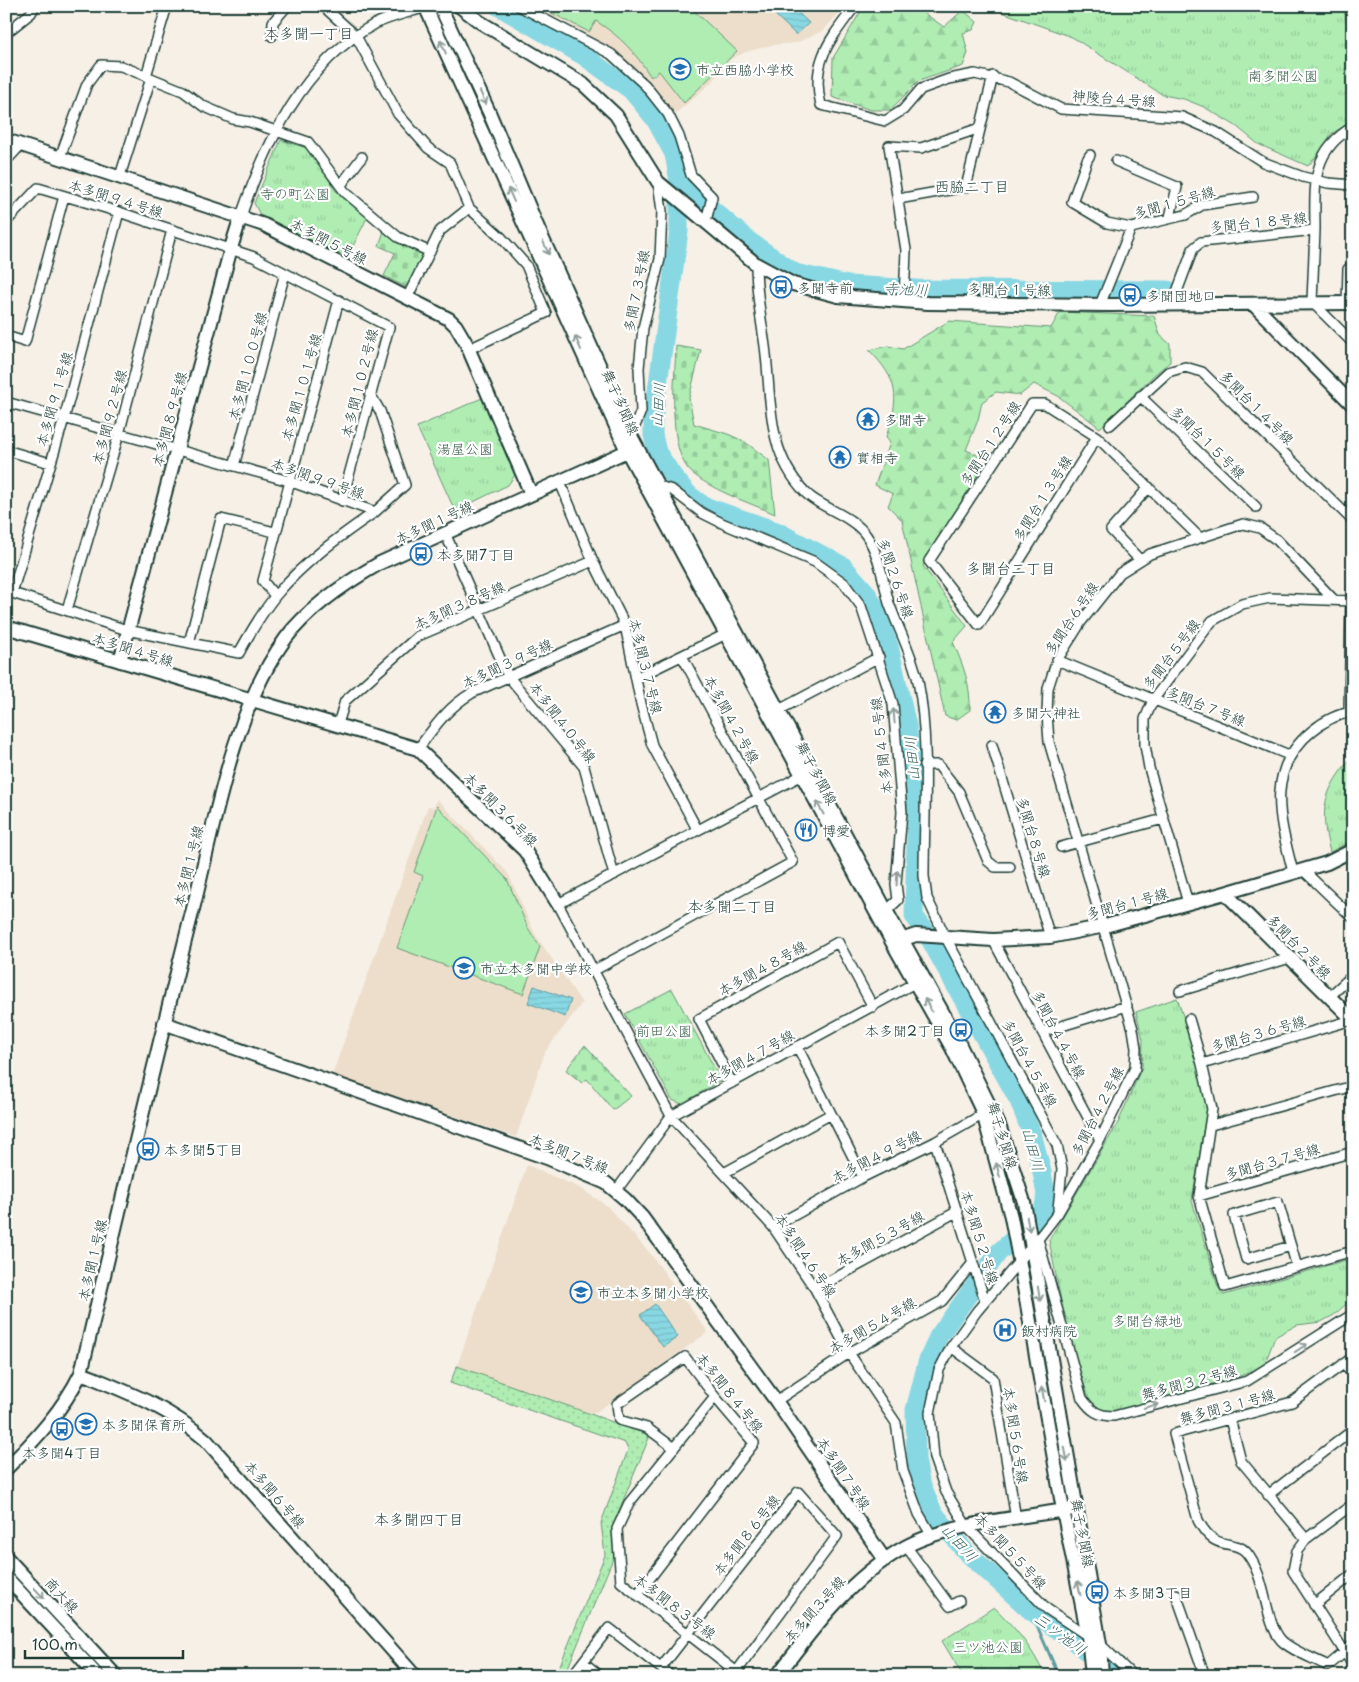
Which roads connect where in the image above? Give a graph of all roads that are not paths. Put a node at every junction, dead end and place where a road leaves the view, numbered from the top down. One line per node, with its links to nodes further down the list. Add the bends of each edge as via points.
1 (35, 6): 10 (street)
2 (167, 6): 14 (street)
3 (287, 6): 11 (street, via 273,22)
4 (323, 6): 12 (street)
5 (440, 6): 65 (street, 舞子多聞線, one-way to 65)
6 (459, 6): 29 (street, 多聞７３号線, via 583,84 616,115)
7 (519, 6): 35 (street, via 612,54 645,85 668,114 679,136 691,175 712,198)
8 (856, 6): 13 (street, 神陵台４号線, via 822,53 818,93 821,105 885,121 903,110 920,89 975,74)
9 (426, 7): 12 (street, via 376,24); 69 (street, 舞子多聞線, one-way to 9)
10 (6, 33)
11 (272, 36)
12 (356, 36): 17 (street, via 303,87); 33 (street, via 398,114 428,148 450,163)
13 (993, 76): 16 (street); 26 (street, 神陵台４号線, via 1061,109 1182,117 1216,132 1263,162)
14 (148, 77): 17 (street, via 183,91 203,106 233,119); 22 (street, via 120,66 102,65 87,84); 25 (street)
15 (1353, 127): 26 (street, via 1326,150)
16 (980, 128): 32 (street, via 966,187); 32 (street, via 921,148 889,146)
17 (277, 130): 27 (street, via 308,142); 36 (street, via 256,172)
18 (6, 140): 19 (street, 本多聞５号線)
19 (22, 145): 22 (street, 本多聞５号線); 23 (street)
20 (1090, 156): 39 (street, via 1072,202 1106,223)
21 (362, 157): 27 (street)
22 (60, 158): 25 (street, 本多聞５号線)
23 (6, 161)
24 (1116, 161): 37 (street, via 1177,187)
25 (120, 176): 36 (street, 本多聞５号線)
26 (1315, 180): 28 (street, 神陵台４号線); 41 (street)
27 (341, 185): 43 (street, via 398,237)
28 (1353, 185)
29 (663, 186): 35 (street, 多聞台１号線); 65 (street, 多聞７３号線, via 660,259 643,328 639,368 641,411)
30 (64, 196): 34 (street, 本多聞９４号線); 38 (street, 本多聞９４号線, via 38,188); 55 (street, via 25,342)
31 (1253, 197): 37 (street, 多聞１５号線, via 1202,206 1185,215)
32 (898, 198): 47 (street, via 906,250)
33 (469, 208): 43 (street, via 440,231); 57 (street, via 526,265 546,313)
34 (119, 212): 40 (street, 本多聞９４号線); 62 (street, 本多聞９１号線)
35 (708, 212): 44 (street, 多聞台１号線)
36 (241, 216): 42 (street, 本多聞８９号線); 48 (street, 本多聞５号線)
37 (1170, 217): 39 (street, 多聞１５号線)
38 (6, 222)
39 (1131, 228): 53 (street, 多聞１５号線)
40 (172, 230): 42 (street, 本多聞９４号線); 64 (street, 本多聞９２号線)
41 (1315, 230): 50 (street, 多聞台１８号線); 54 (street, 多聞台１８号線, via 1201,242 1193,249)
42 (230, 248): 46 (street, 本多聞１０２号線); 67 (street, 本多聞８９号線)
43 (430, 252): 48 (street)
44 (756, 264): 47 (street, 多聞台１号線, via 793,284 814,291 868,300); 112 (street, 多聞２６号線, via 756,297 774,436 788,468 805,494 840,513 866,534 918,680 924,729)
45 (1353, 269): 51 (street, via 1348,269)
46 (285, 273): 49 (street, 本多聞１０２号線); 71 (street, 本多聞１００号線)
47 (904, 297): 53 (street, 多聞台１号線)
48 (406, 298): 57 (street, 本多聞５号線, via 449,319)
49 (339, 300): 58 (street, 本多聞１０２号線, via 389,326); 73 (street, 本多聞１０１号線)
50 (1312, 302): 51 (street); 52 (street); 56 (street)
51 (1350, 303)
52 (1253, 304): 54 (street, 多聞台１号線); 61 (street)
53 (1100, 305): 54 (street, 多聞台１号線)
54 (1172, 305)
55 (6, 336)
56 (1353, 342)
57 (469, 349): 76 (street, 本多聞５号線)
58 (370, 394): 77 (street, 本多聞１０２号線); 79 (street, 本多聞９９号線, via 380,411 406,485)
59 (1140, 396): 63 (street, 多聞台１４号線); 78 (street, 多聞台１５号線); 80 (street, 多聞台１４号線, via 1168,372 1185,367 1202,372)
60 (6, 402): 62 (street, 本多聞９９号線)
61 (1353, 405)
62 (64, 419): 64 (street, 本多聞９９号線); 70 (street, 本多聞９１号線)
63 (1110, 425)
64 (119, 434): 67 (street, 本多聞９９号線); 90 (street, 本多聞９２号線)
65 (631, 436): 69 (street); 74 (street, 舞子多聞線)
66 (1097, 437): 75 (street, 多聞台１２号線); 93 (street, 多聞台１３号線); 93 (street, 多聞台１２号線, via 1045,404 1032,404 929,561)
67 (177, 449): 71 (street, 本多聞９９号線); 95 (street, 本多聞８９号線)
68 (6, 450): 70 (street)
69 (627, 451): 72 (street, 本多聞１号線); 96 (street, 舞子多聞線)
70 (50, 463): 86 (street, 本多聞９１号線)
71 (234, 466): 73 (street, 本多聞９９号線)
72 (559, 480): 76 (street, 本多聞１号線); 85 (street, 本多聞３７号線)
73 (289, 482): 77 (street, 本多聞９９号線); 81 (street, 本多聞１０１号線)
74 (656, 485): 96 (street, 舞子多聞線); 99 (street, 本多聞４５号線, via 672,490 702,514 815,562 844,583 862,606)
75 (1149, 487): 83 (street, 多聞台１２号線); 84 (street, via 1111,530)
76 (531, 494): 82 (street, 本多聞１号線)
77 (342, 501): 79 (street, 本多聞９９号線)
78 (1256, 507)
79 (375, 512): 87 (street, via 310,561)
80 (1353, 521)
81 (276, 532): 87 (street, 本多聞１０１号線, via 263,581); 97 (street, via 221,519)
82 (444, 533): 91 (street, 本多聞４０号線); 105 (street, 本多聞１号線, via 343,584 287,636)
83 (1199, 537): 84 (street, 多聞台６号線); 88 (street, 多聞台６号線, via 1243,524 1260,528 1277,540)
84 (1140, 560): 101 (street, 多聞台６号線, via 1120,573 1100,596)
85 (593, 561): 91 (street, 本多聞３８号線); 92 (street, 本多聞３７号線)
86 (9, 592): 90 (street)
87 (276, 596): 97 (street, via 239,653)
88 (1333, 599): 89 (street, 多聞台５号線); 104 (street, 多聞台５号線, via 1270,598 1242,604 1212,622)
89 (1352, 601): 107 (street)
90 (67, 610): 95 (street)
91 (479, 610): 102 (street, 本多聞４０号線); 108 (street, 本多聞３８号線, via 418,636 345,701)
92 (625, 625): 102 (street, 本多聞３９号線); 103 (street, 本多聞３７号線)
93 (979, 625)
94 (6, 627): 100 (street, 本多聞４号線)
95 (127, 630): 97 (street); 100 (street, 本多聞８９号線)
96 (730, 632): 98 (street); 106 (street, 舞子多聞線)
97 (189, 643)
98 (682, 656): 103 (street); 114 (street, 本多聞４２号線)
99 (879, 657): 106 (street); 126 (street, 本多聞４５号線, one-way to 99, via 898,900 896,884 902,812 893,704)
100 (120, 660): 105 (street, 本多聞４号線)
101 (1057, 660): 104 (street, 多聞台７号線); 117 (street, 多聞台６号線, via 1048,688 1049,742)
102 (508, 676): 110 (street, 本多聞３９号線, via 456,702); 122 (street, 本多聞４０号線, via 584,767)
103 (636, 678): 116 (street, 本多聞３７号線, via 652,745)
104 (1153, 700): 111 (street, 多聞台７号線); 115 (street, 多聞台５号線, via 1145,719 1145,745)
105 (251, 701): 108 (street, 本多聞３６号線); 143 (street, 本多聞１号線, via 227,772)
106 (774, 713): 113 (street, 舞子多聞線)
107 (1351, 713): 111 (street, via 1326,719)
108 (338, 724): 110 (street, 本多聞３６号線)
109 (992, 744): 130 (street, 多聞台８号線)
110 (418, 749): 125 (street, 本多聞３６号線, via 525,851)
111 (1288, 756): 121 (street, via 1278,791 1279,818)
112 (924, 765): 120 (street, via 938,765 959,792 988,861 995,867); 129 (street, 多聞２６号線, via 924,876 927,898)
113 (806, 773): 114 (street); 126 (street, 舞子多聞線)
114 (759, 796): 116 (street); 134 (street, 本多聞４２号線, via 793,862)
115 (1163, 819): 117 (street); 124 (street, 多聞台５号線)
116 (696, 829): 122 (street)
117 (1079, 841): 118 (street); 128 (street, 多聞台６号線)
118 (1061, 847)
119 (1353, 850): 121 (street, 多聞台１号線, via 1327,863)
120 (1010, 867)
121 (1298, 871): 123 (street, 多聞台１号線); 127 (street)
122 (614, 875): 125 (street)
123 (1225, 893): 124 (street, 多聞台１号線); 133 (street, 多聞台２号線)
124 (1188, 903): 128 (street, 多聞台１号線)
125 (558, 904): 134 (street, 本多聞４６号線)
126 (883, 914): 132 (street, 舞子多聞線)
127 (1353, 918)
128 (1104, 926): 130 (street, 多聞台１号線); 139 (street, 多聞台４２号線)
129 (944, 936): 131 (street, 多聞台１号線); 132 (street, 多聞台１号線, via 916,936); 161 (street, 多聞台４５号線, via 1057,1145 1062,1169)
130 (1050, 937): 131 (street, 多聞台１号線)
131 (993, 940): 144 (street, 多聞台４４号線)
132 (897, 941): 136 (street, 舞子多聞線)
133 (1290, 958): 137 (street); 138 (street, 多聞台２号線)
134 (593, 972): 151 (street, 本多聞４６号線)
135 (1353, 975): 138 (street)
136 (920, 980): 140 (street, 本多聞４７号線); 149 (street, 舞子多聞線, via 953,1030)
137 (1180, 991)
138 (1329, 997): 142 (street, 多聞台２号線)
139 (1127, 1006): 144 (street); 153 (street, 多聞台４２号線, via 1136,1048 1135,1068)
140 (873, 1007): 145 (street, 本多聞４７号線); 147 (street, 本多聞４８号線, via 838,942 699,1018)
141 (1189, 1019): 146 (street)
142 (1353, 1020): 146 (street, 多聞台３６号線)
143 (164, 1023): 158 (street, 本多聞７号線, via 547,1158 606,1183); 176 (street, 本多聞１号線)
144 (1042, 1032): 153 (street, 多聞台４４号線)
145 (796, 1046): 147 (street, 本多聞４７号線); 150 (street)
146 (1202, 1064): 152 (street, 多聞台３６号線, via 1212,1109)
147 (732, 1083): 151 (street, 本多聞４７号線)
148 (1353, 1086): 152 (street)
149 (987, 1111): 154 (street, 本多聞４９号線); 163 (street, 舞子多聞線, one-way to 163, via 1024,1202); 166 (street, 舞子多聞線, one-way to 149)
150 (831, 1114): 156 (street); 157 (street)
151 (671, 1116): 156 (street, 本多聞４６号線); 158 (street, 本多聞４７号線)
152 (1211, 1125): 159 (street, 多聞台３６号線)
153 (1100, 1140): 161 (street, 多聞台４２号線)
154 (935, 1142): 157 (street, 本多聞４９号線); 160 (street, 本多聞５２号線)
155 (1353, 1152): 159 (street, 多聞台３７号線)
156 (724, 1173): 162 (street, 本多聞４６号線)
157 (863, 1177): 162 (street, 本多聞４９号線)
158 (616, 1191): 179 (street, 本多聞７号線, via 642,1217)
159 (1199, 1196): 168 (street, 多聞台３６号線, via 1226,1287)
160 (958, 1211): 167 (street, 本多聞５２号線); 169 (street, 本多聞５３号線)
161 (1058, 1213): 163 (street, 多聞台４２号線)
162 (773, 1227): 169 (street, 本多聞４６号線)
163 (1035, 1242): 166 (street, 本多聞５２号線); 171 (street, 舞多聞３２号線, one-way to 171, via 1082,1398 1091,1410 1104,1416 1247,1381); 186 (street, 舞子多聞線, one-way to 186, via 1057,1407)
164 (1291, 1246): 164 (street, via 1278,1202 1234,1215 1246,1259); 168 (street)
165 (1353, 1251): 168 (street, 多聞台３６号線)
166 (1020, 1259): 170 (street, 本多聞５２号線); 187 (street, 舞子多聞線, one-way to 166)
167 (972, 1264): 170 (street, 本多聞５２号線); 173 (street, 本多聞５４号線, via 942,1301)
168 (1297, 1267)
169 (816, 1288): 173 (street, 本多聞４６号線)
170 (985, 1301): 172 (street, 本多聞５５号線)
171 (1353, 1314)
172 (951, 1347): 188 (street, 本多聞５６号線, via 993,1378); 189 (street, 本多聞５５号線, via 940,1370 930,1413 934,1458 946,1492)
173 (849, 1353): 179 (street, 本多聞５４号線); 190 (street, 本多聞４６号線, via 896,1423 903,1471 919,1514)
174 (1353, 1357): 175 (street, 舞多聞３１号線)
175 (1343, 1364): 177 (street); 180 (street, 舞多聞３１号線, via 1292,1402)
176 (81, 1373): 183 (street, 本多聞１号線, via 70,1396 39,1436); 213 (street, 本多聞６号線, via 159,1406 206,1440)
177 (1353, 1374)
178 (715, 1397): 182 (street, 本多聞８３号線); 182 (street, 本多聞８４号線, via 685,1357 618,1404 618,1420 647,1428); 198 (street, 本多聞８４号線, via 754,1442)
179 (776, 1401): 194 (street, 本多聞７号線)
180 (1230, 1419): 184 (street, via 1241,1461); 205 (street, 舞多聞３１号線, via 1174,1434 1198,1520 1204,1532 1215,1542 1244,1550 1256,1565 1274,1628 1281,1640 1328,1666)
181 (1353, 1430): 184 (street)
182 (674, 1448): 198 (street, 本多聞８３号線, via 629,1503 616,1530 621,1582)
183 (6, 1469)
184 (1268, 1495): 191 (street)
185 (1353, 1504): 191 (street)
186 (1076, 1508): 187 (street, 本多聞３号線); 203 (street, 舞子多聞線)
187 (1063, 1510): 188 (street, 本多聞３号線); 202 (street, 舞子多聞線, one-way to 187)
188 (1016, 1519): 189 (street, 本多聞３号線)
189 (967, 1527): 190 (street, 本多聞３号線); 202 (street, 本多聞５５号線, via 1047,1609)
190 (932, 1536): 192 (street, 本多聞３号線)
191 (1306, 1538): 200 (street, via 1297,1551 1293,1571)
192 (906, 1546): 194 (street, 本多聞３号線); 199 (street, via 948,1609)
193 (6, 1557): 212 (street, 商大線, one-way to 212)
194 (885, 1560): 217 (street, 本多聞３号線, via 846,1592)
195 (1353, 1574): 200 (street)
196 (6, 1577): 211 (street, 商大線)
197 (1176, 1594): 219 (street)
198 (637, 1595): 201 (street, 本多聞８３号線)
199 (959, 1601)
200 (1314, 1605): 205 (street)
201 (687, 1632): 208 (street); 209 (street, 本多聞８３号線); 209 (street, 本多聞８６号線, via 798,1492 836,1536)
202 (1088, 1636): 203 (street, 本多聞５５号線); 210 (street, 舞子多聞線)
203 (1100, 1644): 210 (street, 舞子多聞線); 218 (street, 本多聞５５号線)
204 (1353, 1645): 205 (street)
205 (1344, 1652): 207 (street)
206 (583, 1662): 208 (street, via 609,1628); 214 (street); 215 (street)
207 (1353, 1665)
208 (661, 1668): 216 (street)
209 (739, 1674)
210 (1095, 1675)
211 (98, 1676)
212 (116, 1676)
213 (415, 1676)
214 (572, 1676)
215 (600, 1676)
216 (671, 1676)
217 (777, 1676)
218 (1133, 1676)
219 (1206, 1676)

